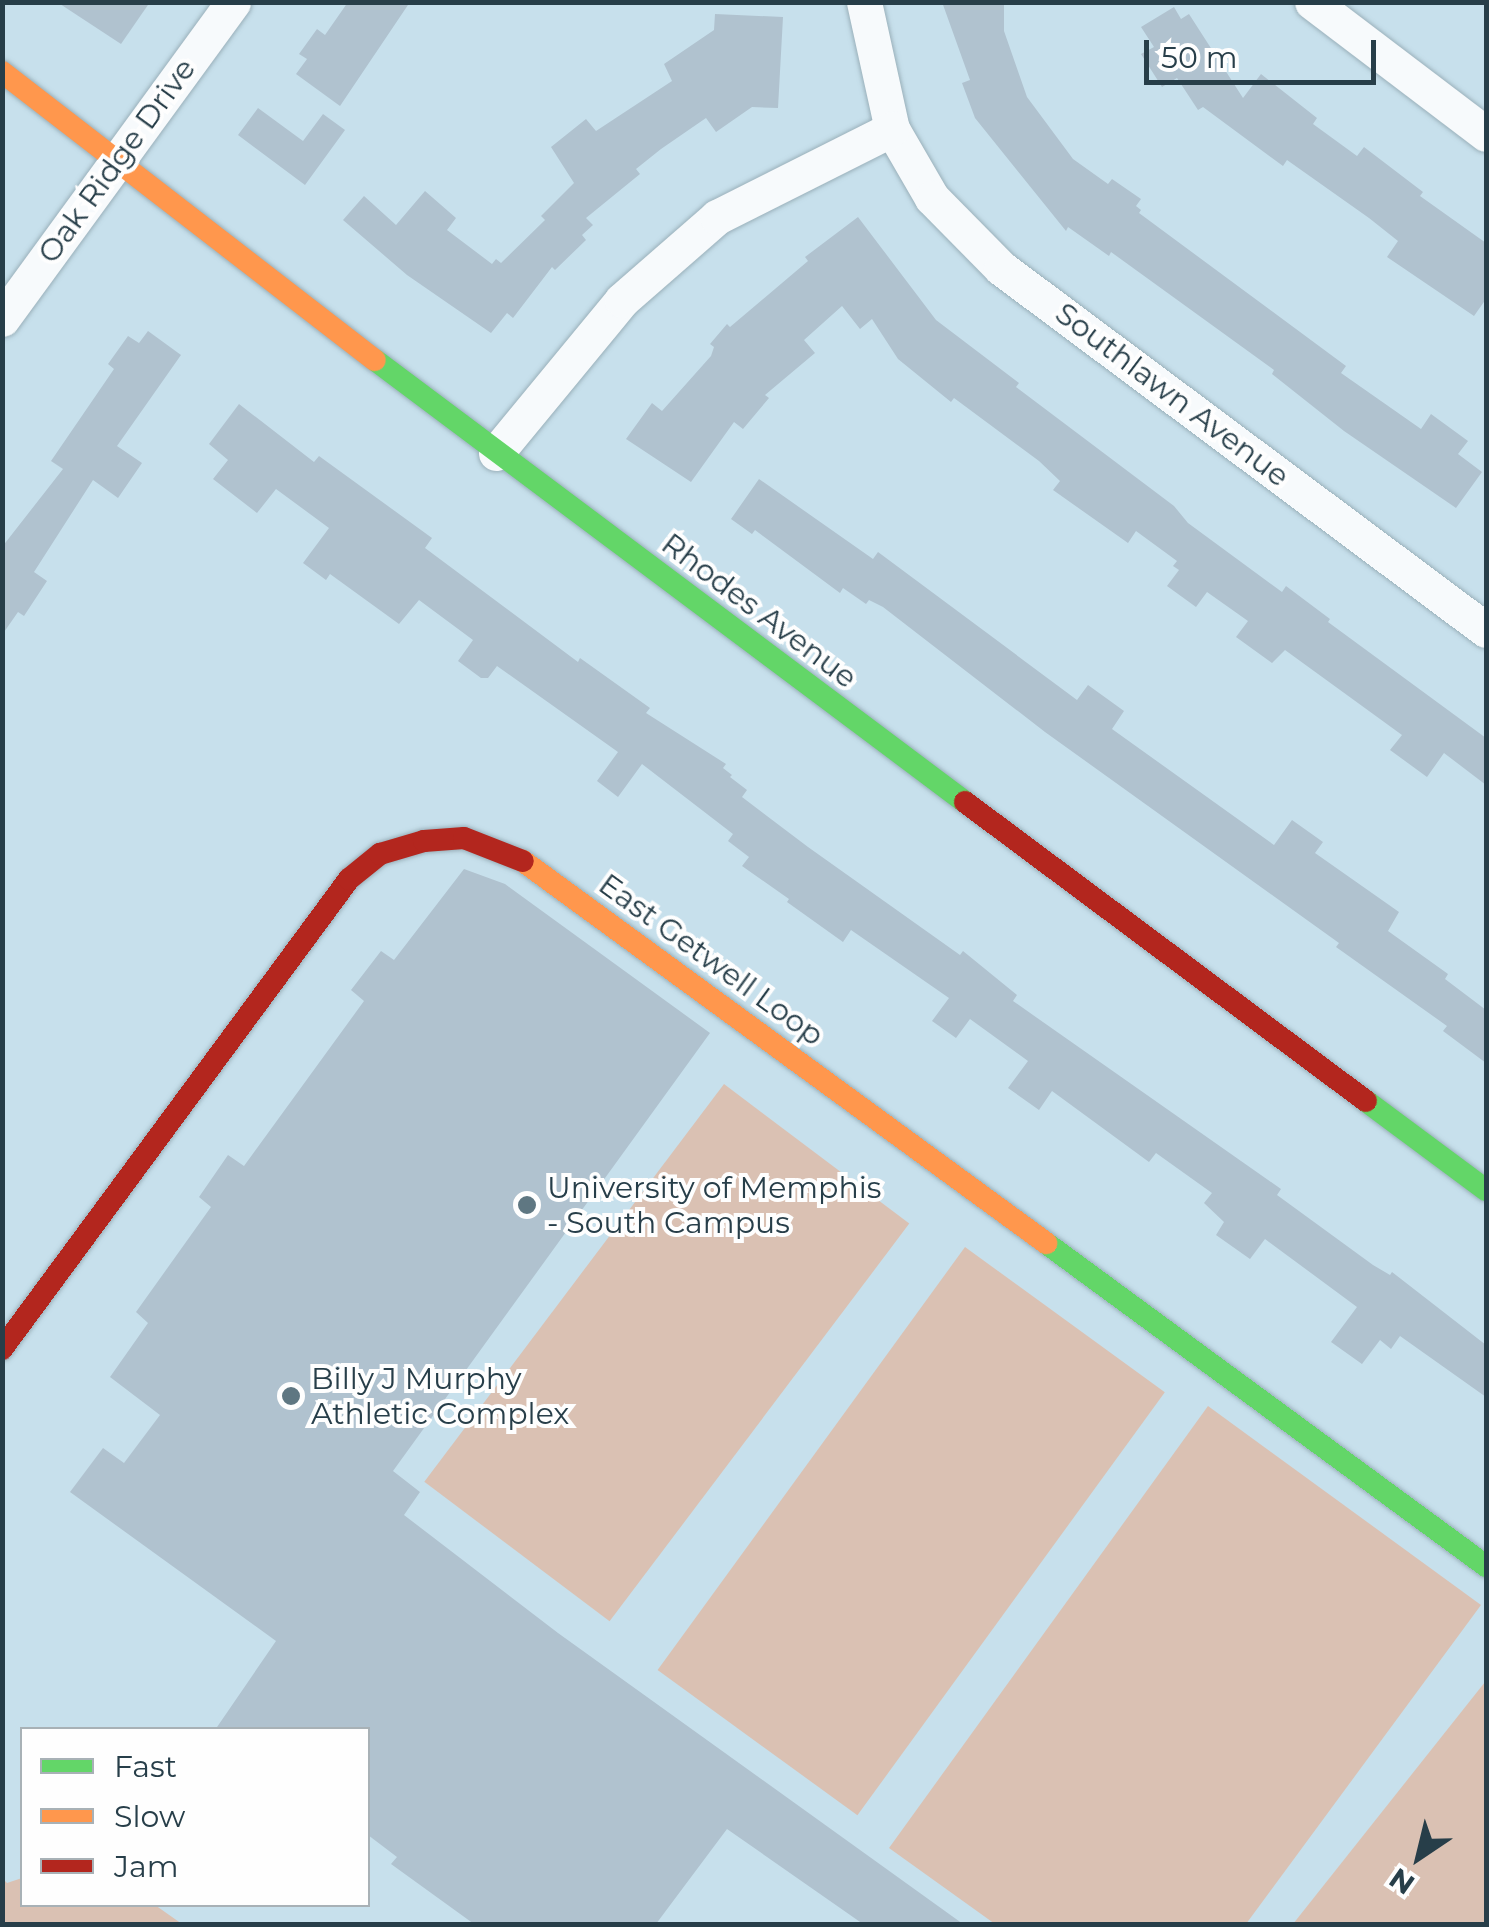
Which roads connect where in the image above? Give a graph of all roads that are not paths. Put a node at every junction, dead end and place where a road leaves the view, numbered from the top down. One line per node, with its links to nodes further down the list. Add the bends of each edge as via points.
1 (232, 2): 7 (street, Oak Ridge Drive)
2 (864, 2): 5 (street, Southlawn Avenue)
3 (1312, 2): 6 (street)
4 (2, 72): 7 (street, Rhodes Avenue)
5 (892, 129): 9 (street, via 717,217 622,300); 10 (street, Southlawn Avenue, via 932,198 1001,268)
6 (1486, 134)
7 (118, 159): 8 (street, Oak Ridge Drive); 9 (street, Rhodes Avenue)
8 (2, 319)
9 (496, 452): 11 (street, Rhodes Avenue)
10 (1486, 630)
11 (1486, 1190)
12 (2, 1348): 13 (street, East Getwell Loop, via 348,879 380,854 424,840 464,838 519,858)
13 (1486, 1566)

